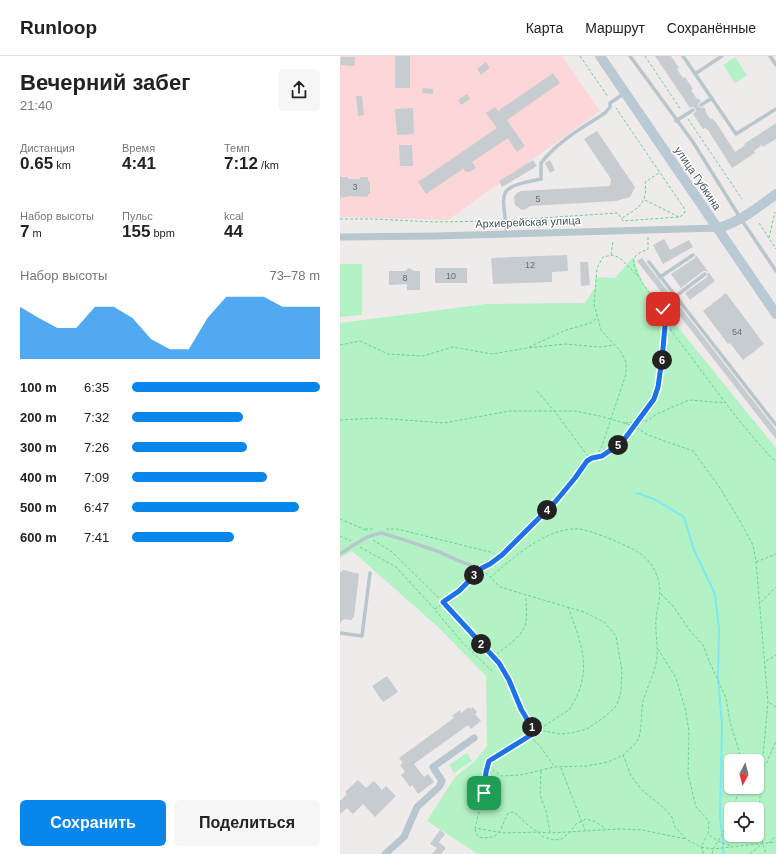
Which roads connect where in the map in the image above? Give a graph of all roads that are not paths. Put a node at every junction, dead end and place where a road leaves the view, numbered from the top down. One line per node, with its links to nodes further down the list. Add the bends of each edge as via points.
1 (600, 56): 8 (main road, улица Губкина)
2 (630, 56): 13 (lane)
3 (683, 56): 7 (lane)
4 (722, 56): 7 (lane)
5 (770, 56): 6 (lane)
6 (776, 65)
7 (695, 74): 9 (lane)
8 (626, 93): 16 (main road, улица Губкина); 17 (lane, via 610,103 610,108 605,113 550,151 541,163 541,179 507,188 503,200)
9 (712, 98): 10 (lane); 11 (lane, via 736,134)
10 (701, 105)
11 (776, 109)
12 (693, 110): 13 (lane)
13 (676, 121): 15 (lane)
14 (776, 194): 15 (main road)
15 (741, 219): 16 (main road); 21 (lane)
16 (718, 228): 17 (street, Архиерейская улица); 25 (main road, улица Губкина)
17 (507, 234): 18 (street, Архиерейская улица)
18 (340, 237)
19 (693, 255): 23 (lane)
20 (649, 262): 23 (lane)
21 (776, 271)
22 (705, 274): 24 (lane)
23 (660, 277): 24 (lane)
24 (676, 296): 26 (lane)
25 (776, 314)
26 (776, 424)
27 (575, 478): 28 (lane, via 556,501 502,555 482,568 382,533 374,534)
28 (340, 554)
29 (370, 573): 30 (lane, via 362,636)
30 (340, 633)
31 (474, 738): 32 (street, via 433,767 442,781 439,787 417,807 404,836)
32 (385, 854)

